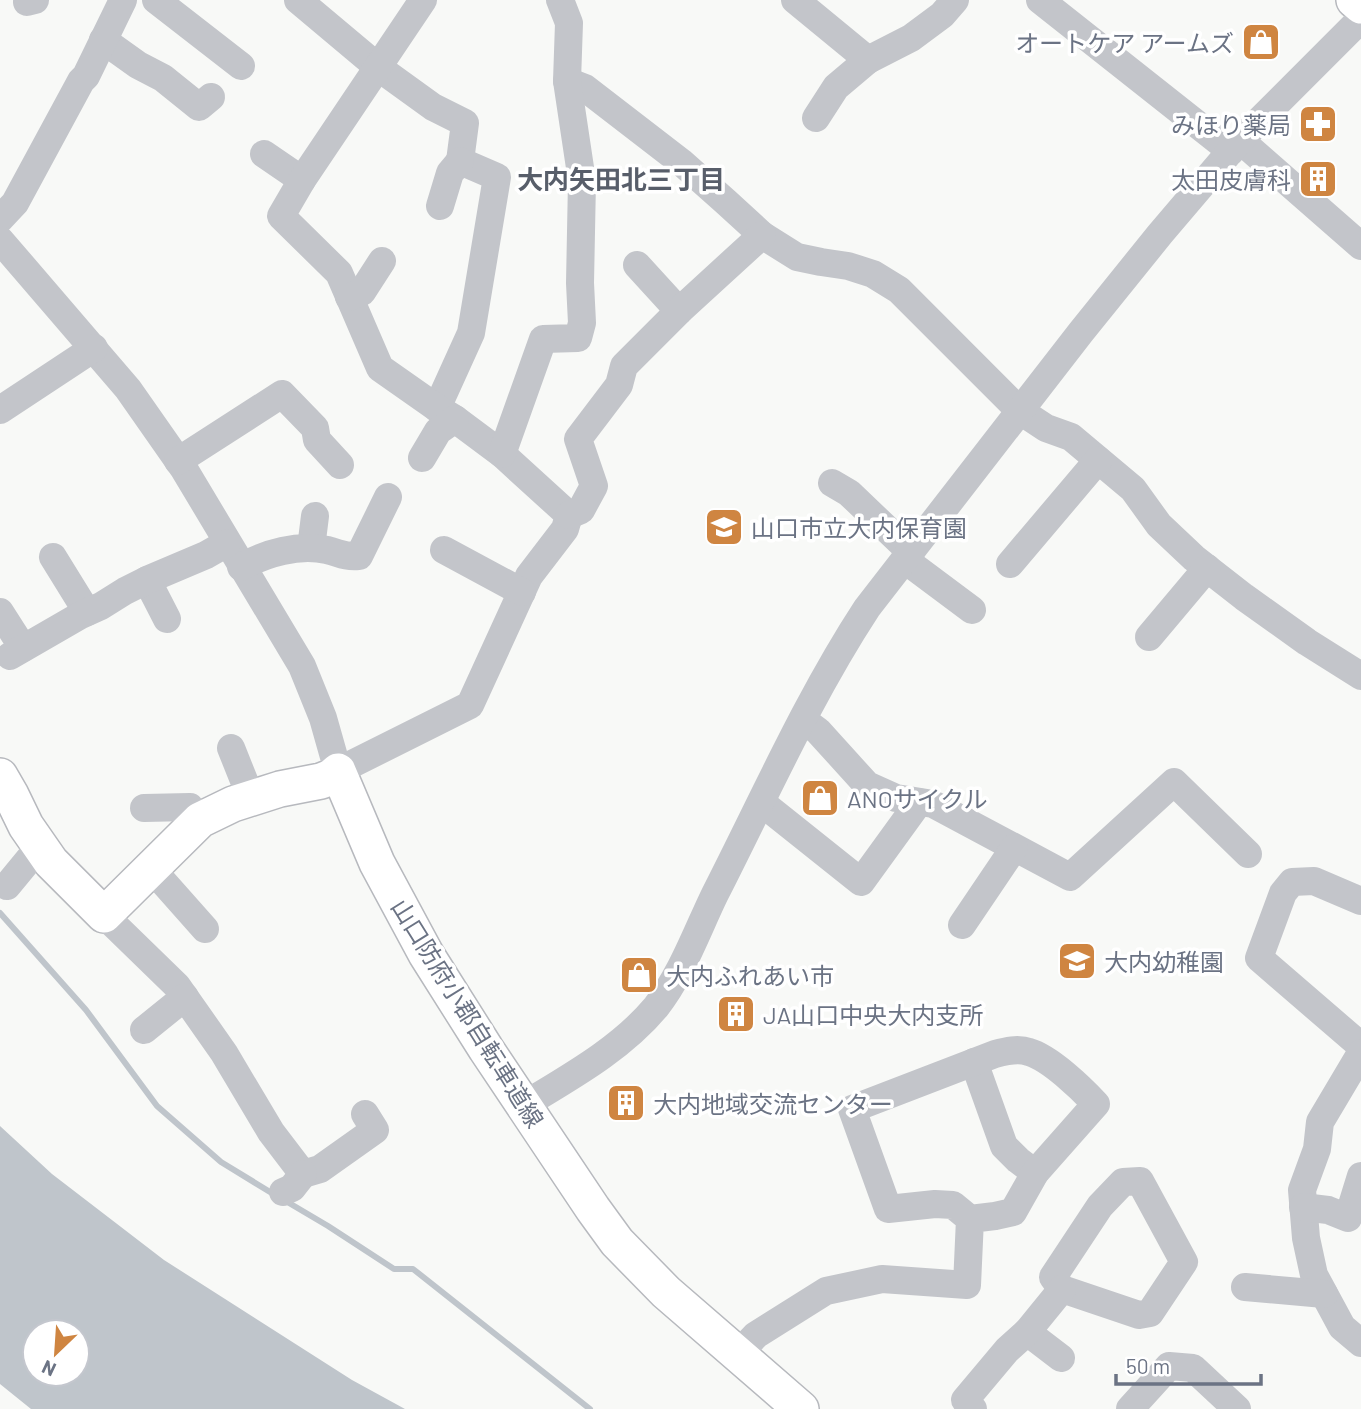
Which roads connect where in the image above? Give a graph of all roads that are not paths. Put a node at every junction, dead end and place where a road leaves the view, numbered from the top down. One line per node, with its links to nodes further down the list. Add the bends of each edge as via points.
1 (123, 0): 12 (street)
2 (156, 0): 14 (street)
3 (298, 0): 15 (street)
4 (423, 0): 15 (street)
5 (560, 0): 16 (street, via 569,23)
6 (795, 0): 13 (street)
7 (955, 0): 13 (street, via 911,38)
8 (1041, 0): 19 (street)
9 (1354, 0): 10 (main road)
10 (1361, 6)
11 (1361, 19): 19 (street)
12 (103, 40): 17 (street, via 199,107); 24 (street, via 15,203)
13 (868, 60): 18 (street, via 836,87)
14 (241, 66)
15 (379, 68): 21 (street, via 433,107 466,123); 22 (street)
16 (567, 80): 25 (street, via 585,88 681,162); 36 (street, via 582,181 582,323 578,338 543,339)
17 (211, 97)
18 (817, 118)
19 (1236, 146): 26 (street); 34 (street)
20 (264, 154): 22 (street)
21 (460, 160): 23 (street, via 450,173); 35 (street, via 497,177 471,333)
22 (302, 180): 30 (street, via 281,216 339,273)
23 (440, 206)
24 (0, 219)
25 (762, 235): 31 (street); 34 (street, via 797,257 873,274 899,290)
26 (1361, 246)
27 (3, 249): 32 (street)
28 (382, 261): 30 (street, via 362,292)
29 (637, 265): 31 (street)
30 (349, 297): 35 (street, via 380,368)
31 (679, 311): 43 (street, via 624,366 619,385 578,439 594,486 581,510)
32 (94, 348): 33 (street); 39 (street)
33 (0, 410)
34 (1020, 411): 38 (street, via 1071,437); 48 (street)
35 (446, 413): 36 (street); 37 (street)
36 (502, 454): 43 (street)
37 (422, 458)
38 (1098, 460): 50 (street); 51 (street, via 1133,489 1159,525)
39 (178, 461): 40 (street, via 282,394 316,428 310,444); 47 (street)
40 (340, 465)
41 (831, 483): 48 (street, via 849,493)
42 (388, 497): 45 (street, via 359,556)
43 (569, 515): 53 (street, via 565,529)
44 (315, 516): 45 (street)
45 (311, 548): 47 (street, via 258,558)
46 (444, 550): 53 (street)
47 (234, 555): 52 (street, via 206,555); 62 (street, via 302,666)
48 (908, 556): 54 (street); 60 (street, via 842,646)
49 (53, 557): 56 (street)
50 (1010, 564)
51 (1207, 568): 58 (street); 59 (street)
52 (147, 580): 56 (street); 57 (street)
53 (522, 592): 62 (street, via 470,705)
54 (972, 610)
55 (0, 612): 56 (street, via 16,652)
56 (87, 612)
57 (167, 619)
58 (1149, 637)
59 (1361, 676)
60 (803, 720): 65 (street, via 867,785); 66 (street)
61 (231, 748): 64 (street)
62 (338, 771): 64 (main road, via 321,781); 83 (main road, 山口防府小郡自転車道線, via 377,863 426,954)
63 (0, 776): 69 (main road)
64 (251, 798): 68 (main road)
65 (919, 802): 66 (street, via 861,882); 70 (street, via 933,804)
66 (762, 803): 83 (street, via 684,960 655,1007 621,1041)
67 (144, 808): 68 (street, via 190,807)
68 (200, 820): 72 (main road)
69 (40, 846): 73 (street); 75 (main road)
70 (1014, 848): 71 (street, via 1070,877 1174,782); 76 (street)
71 (1248, 853)
72 (150, 867): 75 (main road); 77 (street)
73 (7, 886)
74 (1361, 901): 80 (street, via 1314,881 1292,882 1283,893 1259,958)
75 (104, 915): 78 (street)
76 (962, 925)
77 (205, 929)
78 (185, 997): 79 (street); 84 (street, via 271,1132 293,1183)
79 (144, 1030)
80 (1361, 1046)
81 (1361, 1053): 87 (street, via 1320,1122 1317,1149 1302,1191)
82 (974, 1062): 85 (street, via 1004,1146); 85 (street, via 1011,1050 1029,1051 1077,1084 1096,1104); 88 (street, via 852,1109 888,1209 953,1205)
83 (524, 1105): 94 (main road, 山口防府小郡自転車道線, via 617,1242)
84 (375, 1129)
85 (1035, 1173): 88 (street, via 1021,1217)
86 (1361, 1177): 87 (street, via 1348,1218)
87 (1303, 1207): 91 (street, via 1314,1275)
88 (970, 1219): 94 (street, via 967,1285 882,1279 827,1291 756,1335)
89 (1245, 1287): 91 (street)
90 (1062, 1289): 90 (street, via 1139,1315 1150,1313 1184,1262 1140,1181 1123,1182 1100,1206 1054,1277); 92 (street)
91 (1324, 1294): 93 (street, via 1342,1326)
92 (1027, 1332): 95 (street); 97 (street, via 965,1400)
93 (1361, 1343)
94 (738, 1354): 96 (main road, 山口防府小郡自転車道線)
95 (1061, 1358)
96 (801, 1409)
97 (973, 1409)
98 (1130, 1409): 99 (street, via 1169,1366 1193,1368)
99 (1237, 1409)

